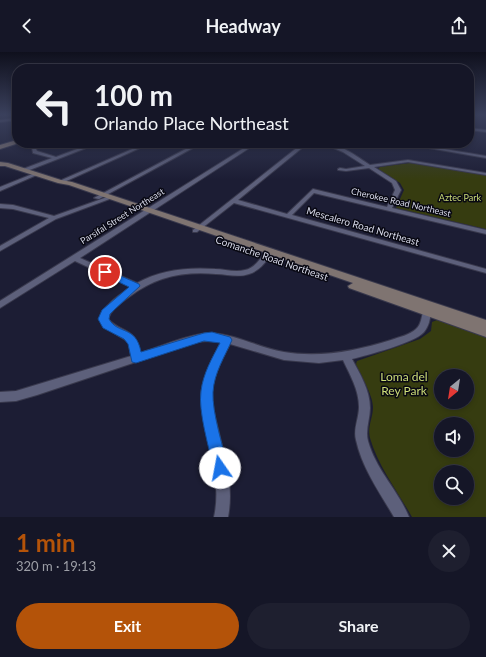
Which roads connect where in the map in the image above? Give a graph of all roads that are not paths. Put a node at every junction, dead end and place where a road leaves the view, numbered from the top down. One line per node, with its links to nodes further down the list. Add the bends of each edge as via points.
1 (12, 141): 3 (street)
2 (12, 142): 4 (street)
3 (0, 144)
4 (0, 147)
5 (35, 148): 14 (street, via 35,152)
6 (83, 148): 14 (street)
7 (138, 148): 22 (street)
8 (191, 148): 24 (street)
9 (247, 148): 28 (street, Parsifal Street Northeast)
10 (300, 148): 25 (street)
11 (337, 148): 17 (street)
12 (432, 148): 13 (street)
13 (486, 157)
14 (56, 158): 19 (street)
15 (0, 160): 16 (street, Comanche Road Northeast, via 5,161)
16 (2, 164): 19 (street, Comanche Road Northeast)
17 (370, 166): 18 (street); 21 (street, via 416,161); 27 (street, via 398,187)
18 (340, 169)
19 (25, 170): 20 (street, Comanche Road Northeast)
20 (37, 174): 22 (street, Comanche Road Northeast); 23 (street)
21 (486, 174)
22 (60, 182): 24 (street, Comanche Road Northeast, via 70,183)
23 (0, 189)
24 (104, 198): 28 (street, Comanche Road Northeast); 30 (street)
25 (235, 201): 29 (street, Mescalero Road Northeast); 31 (street)
26 (1, 206): 30 (street)
27 (390, 209): 29 (street, Cherokee Road Northeast, via 313,190); 32 (street, Cherokee Road Northeast)
28 (146, 212): 31 (street, Comanche Road Northeast); 35 (street, Parsifal Street Northeast)
29 (288, 216): 36 (street, Mescalero Road Northeast)
30 (54, 218): 33 (street)
31 (198, 229): 34 (street, Comanche Road Northeast)
32 (486, 232)
33 (0, 249)
34 (268, 253): 37 (street, via 249,272 179,272 158,276); 39 (street, Comanche Road Northeast)
35 (74, 258): 37 (street); 38 (street, Parsifal Street Northeast)
36 (486, 271)
37 (136, 286): 44 (street, via 110,307 103,319 107,326 128,336 134,343)
38 (0, 305)
39 (428, 308): 40 (street, Comanche Road Northeast); 41 (street, Comanche Road Northeast); 43 (street, via 425,325 415,335 374,351)
40 (486, 324)
41 (486, 332)
42 (227, 340): 43 (street, via 283,356); 44 (street, via 204,337); 46 (street, via 211,374 207,392 223,483 224,507)
43 (346, 357): 47 (street, via 364,401 361,428 367,455)
44 (136, 358): 45 (street, via 16,396)
45 (0, 397)
46 (221, 517)
47 (402, 517)

